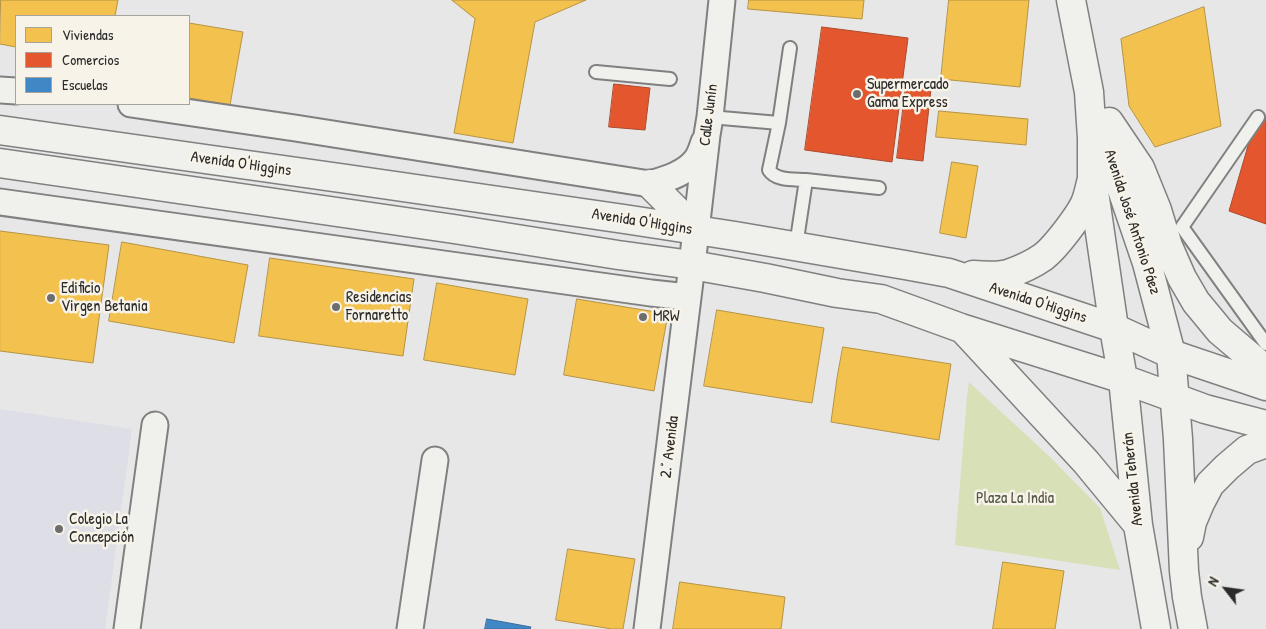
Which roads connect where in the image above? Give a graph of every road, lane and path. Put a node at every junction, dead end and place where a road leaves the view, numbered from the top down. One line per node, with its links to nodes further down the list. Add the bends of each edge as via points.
1 (722, 0): 12 (street, Calle Junín)
2 (1071, 0): 8 (main road, Avenida José Antonio Páez)
3 (790, 48): 11 (lane)
4 (596, 72): 5 (lane)
5 (670, 79)
6 (0, 90): 7 (street)
7 (15, 91)
8 (1089, 92): 15 (main road, Avenida José Antonio Páez); 29 (main road, Avenida José Antonio Páez, via 1147,264); 30 (main road, via 1140,168 1168,246 1196,302 1220,331)
9 (138, 105): 17 (street)
10 (1258, 117): 28 (lane, via 1182,227)
11 (779, 123): 12 (lane); 16 (lane, via 769,170 779,178)
12 (708, 126): 17 (street, via 697,159 675,175); 20 (street, Calle Junín)
13 (0, 130): 20 (main road, Avenida O'Higgins)
14 (0, 163): 22 (main road, Avenida O'Higgins)
15 (1092, 178): 23 (main road, via 1087,200 1055,245 1043,256 1008,274); 27 (main road, Avenida José Antonio Páez)
16 (806, 180): 18 (lane); 21 (lane)
17 (650, 184): 20 (main road)
18 (880, 188)
19 (0, 202): 24 (street)
20 (696, 230): 21 (main road, Avenida O'Higgins); 22 (street, Calle Junín)
21 (796, 246): 23 (main road, Avenida O'Higgins)
22 (692, 265): 24 (street); 25 (street, 2.° Avenida); 26 (main road, Avenida O'Higgins, via 881,299)
23 (949, 273): 27 (main road, Avenida O'Higgins)
24 (651, 293): 25 (street)
25 (688, 297): 42 (street, 2.° Avenida)
26 (962, 328): 31 (main road, Avenida O'Higgins); 38 (main road, via 1086,462)
27 (1114, 328): 29 (main road, Avenida O'Higgins); 31 (main road, Avenida Teherán)
28 (1266, 344)
29 (1171, 354): 32 (main road, Avenida O'Higgins); 33 (main road)
30 (1266, 370)
31 (1123, 379): 33 (main road, Avenida O'Higgins); 38 (main road, Avenida Teherán)
32 (1266, 386)
33 (1175, 398): 35 (main road, Avenida O'Higgins); 39 (main road)
34 (155, 425): 40 (street)
35 (1266, 425)
36 (1266, 443): 39 (main road, via 1246,450 1210,484 1192,522)
37 (435, 460): 41 (street)
38 (1138, 525): 43 (main road, Avenida Teherán)
39 (1184, 571): 44 (main road)
40 (127, 629)
41 (410, 629)
42 (648, 629)
43 (1156, 629)
44 (1193, 629)

